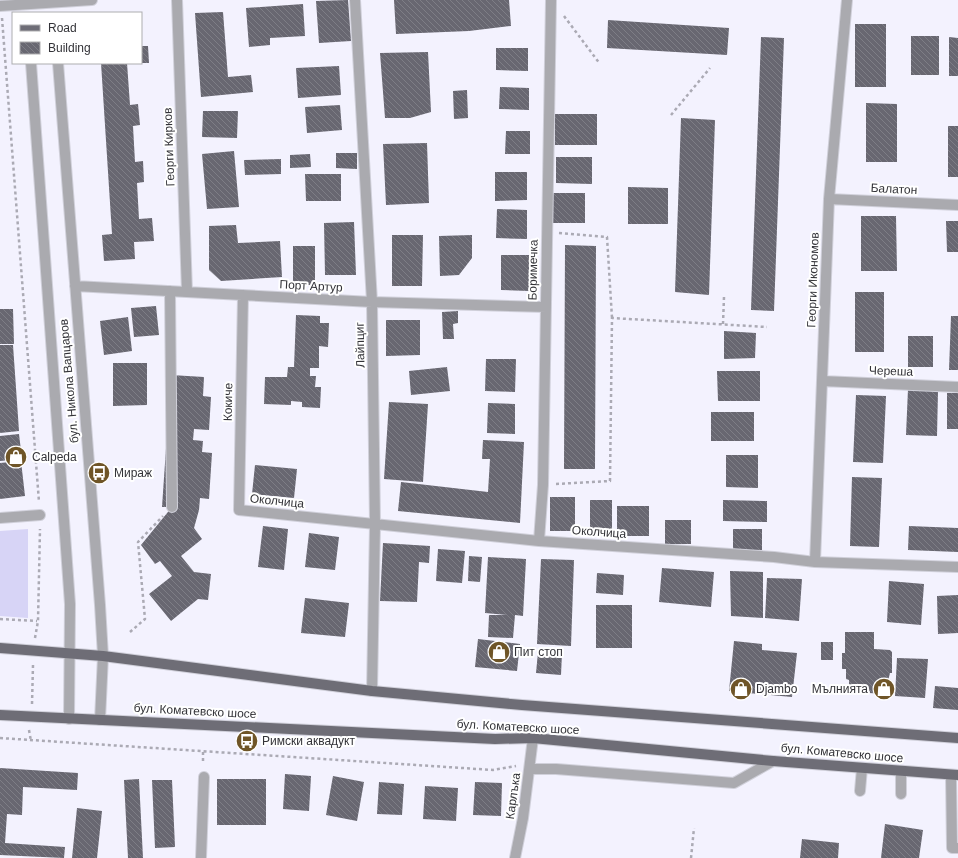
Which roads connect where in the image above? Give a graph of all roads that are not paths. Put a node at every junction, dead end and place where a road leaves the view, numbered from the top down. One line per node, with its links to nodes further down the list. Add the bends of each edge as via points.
1 (92, 0): 8 (street)
2 (176, 0): 15 (street, Георги Кирков)
3 (355, 0): 17 (street, Лайпциг)
4 (551, 0): 18 (street, Боримечка)
5 (847, 0): 11 (street, Георги Икономов)
6 (1, 6): 7 (street)
7 (27, 6): 8 (street)
8 (54, 6)
9 (31, 64): 30 (street, бул. Никола Вапцаров, via 70,604)
10 (58, 64): 13 (street, бул. Никола Вапцаров)
11 (829, 200): 12 (street, Балатон); 19 (street, Георги Икономов)
12 (958, 205)
13 (75, 286): 14 (street, Порт Артур); 31 (street, бул. Никола Вапцаров)
14 (170, 291): 15 (street, Порт Артур); 21 (street)
15 (187, 292): 16 (street, Порт Артур)
16 (243, 295): 17 (street, Порт Артур); 22 (street, Кокиче)
17 (372, 302): 18 (street, Порт Артур); 25 (street, Лайпциг)
18 (546, 307): 26 (street, Боримечка, via 543,485)
19 (822, 381): 20 (street, Череша); 27 (street, Георги Икономов)
20 (958, 387)
21 (172, 507)
22 (239, 510): 25 (street, Околчица)
23 (40, 515): 24 (street)
24 (0, 518)
25 (375, 524): 26 (street, Околчица); 32 (street, Лайпциг)
26 (539, 541): 27 (street, Околчица)
27 (815, 562): 28 (street, Околчица)
28 (958, 568)
29 (0, 648): 30 (main road)
30 (70, 654): 31 (main road, бул. Коматевско шосе); 34 (street, бул. Никола Вапцаров)
31 (102, 656): 32 (main road, бул. Коматевско шосе); 35 (street, бул. Никола Вапцаров)
32 (372, 691): 37 (main road, бул. Коматевско шосе)
33 (0, 715): 34 (main road)
34 (69, 719): 35 (main road, бул. Коматевско шосе)
35 (100, 720): 36 (main road, бул. Коматевско шосе, via 495,739)
36 (534, 738): 38 (main road, бул. Коматевско шосе); 39 (street, Карлъка)
37 (958, 738)
38 (773, 761): 39 (street, via 734,783); 40 (main road, бул. Коматевско шосе)
39 (530, 766): 48 (street, Карлъка)
40 (862, 768): 41 (main road, бул. Коматевско шосе); 44 (street)
41 (901, 771): 42 (main road, бул. Коматевско шосе); 45 (street)
42 (954, 775): 46 (street, via 952,848)
43 (204, 777): 47 (street)
44 (860, 791)
45 (900, 794)
46 (958, 848)
47 (201, 858)
48 (515, 858)

